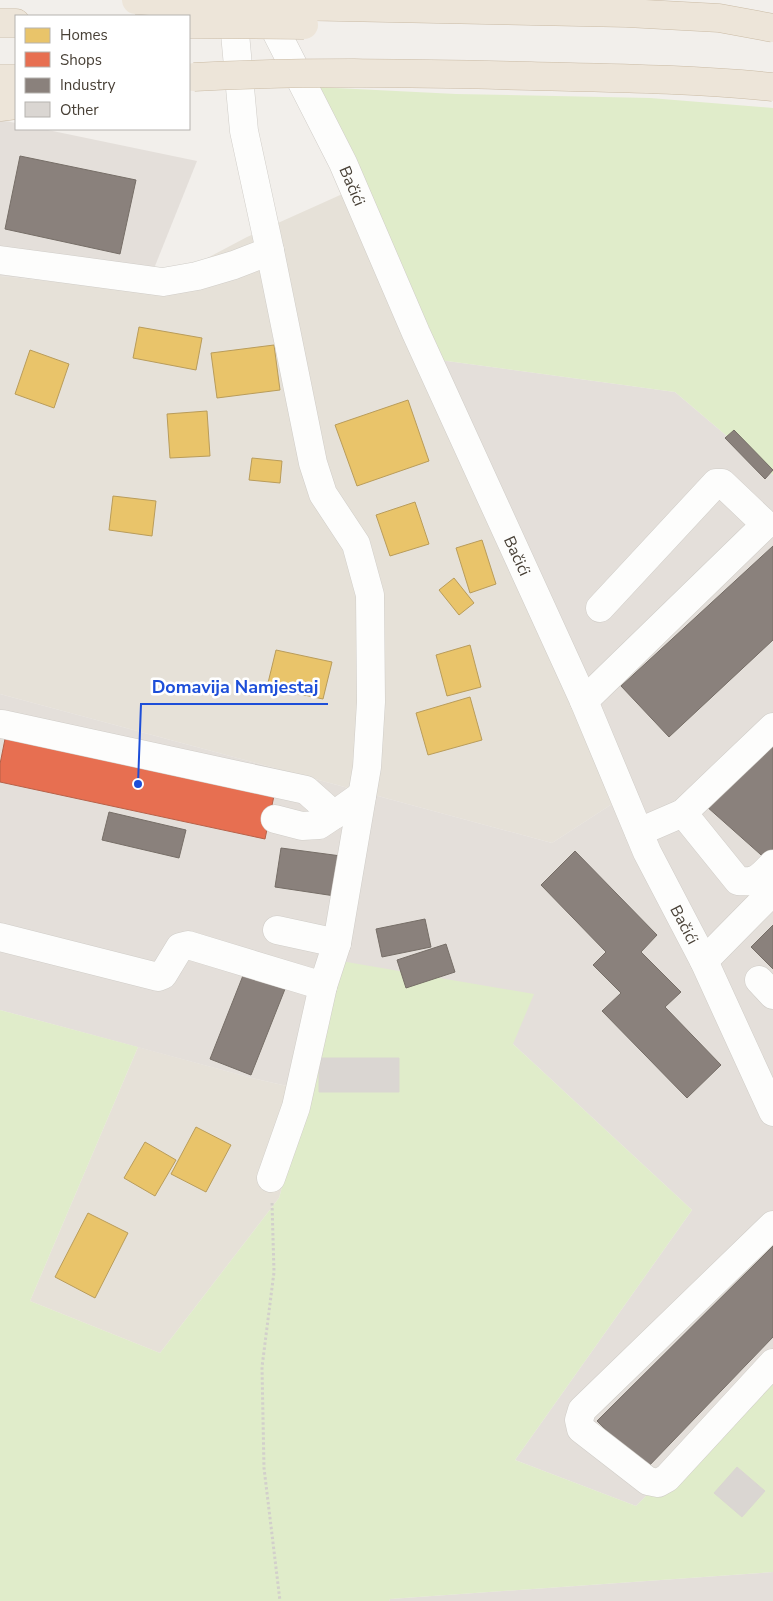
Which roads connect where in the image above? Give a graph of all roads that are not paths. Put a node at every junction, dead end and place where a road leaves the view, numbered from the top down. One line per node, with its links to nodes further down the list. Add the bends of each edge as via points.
1 (136, 0): 7 (highway, bridge, via 192,4 627,13 719,18)
2 (232, 0): 15 (street, via 244,131)
3 (260, 0): 18 (street, Bačići, via 343,163 416,333)
4 (0, 23): 5 (highway)
5 (15, 23)
6 (190, 24): 8 (highway, bridge, via 687,33)
7 (773, 28)
8 (773, 40)
9 (191, 78): 12 (highway, bridge, via 268,73 434,73 620,78)
10 (0, 79): 11 (highway)
11 (15, 79)
12 (773, 87)
13 (15, 105): 14 (highway)
14 (0, 107)
15 (270, 251): 16 (street, via 197,276 162,282); 21 (street, via 313,463 323,494 356,544 370,595 371,702)
16 (0, 260)
17 (600, 608): 18 (street, via 716,483 722,483 762,520 762,528)
18 (584, 701): 25 (street, Bačići)
19 (2, 724): 23 (street, via 306,790)
20 (773, 727): 22 (street)
21 (362, 796): 23 (street); 30 (street)
22 (683, 813): 25 (street); 26 (street, via 738,881 757,880)
23 (334, 815): 24 (street, via 319,825 302,826)
24 (275, 819)
25 (638, 832): 31 (street, Bačići)
26 (773, 864)
27 (773, 892): 31 (street)
28 (277, 930): 30 (street)
29 (0, 937): 32 (street, via 158,977 163,975 180,946 188,945)
30 (337, 943): 32 (street)
31 (704, 961): 33 (street, Bačići)
32 (323, 986): 34 (street, via 296,1107)
33 (770, 1096)
34 (272, 1178)
35 (773, 1225): 36 (street, via 582,1410 581,1429 648,1481 658,1483 667,1478)
36 (773, 1364)

